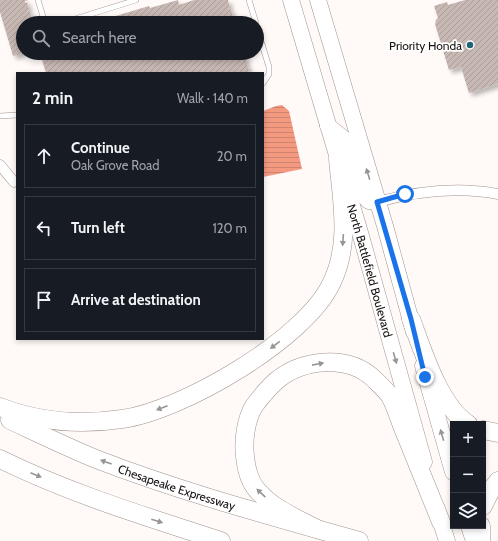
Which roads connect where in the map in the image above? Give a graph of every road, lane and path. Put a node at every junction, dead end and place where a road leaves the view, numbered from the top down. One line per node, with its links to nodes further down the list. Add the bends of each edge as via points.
1 (38, 0): 6 (lane)
2 (136, 0): 7 (lane)
3 (249, 0): 8 (lane)
4 (291, 0): 13 (main road, North Battlefield Boulevard)
5 (318, 0): 18 (main road, one-way to 5)
6 (43, 16)
7 (85, 16)
8 (254, 16)
9 (264, 51): 10 (lane, via 269,67 269,74)
10 (264, 81)
11 (16, 115): 12 (lane)
12 (0, 116)
13 (328, 126): 14 (main road, North Battlefield Boulevard); 18 (main road, via 344,139 362,194 369,201)
14 (338, 159): 20 (highway, one-way to 20, via 344,240 341,258 319,305 279,342 211,385 173,404 123,419 65,422 32,417); 29 (main road, North Battlefield Boulevard, one-way to 29)
15 (2, 171): 16 (street)
16 (14, 182)
17 (498, 194): 18 (street, via 438,190 405,194)
18 (377, 202): 19 (main road)
19 (411, 319): 22 (highway, via 433,376 454,413); 26 (main road, one-way to 19)
20 (0, 407)
21 (0, 415): 30 (highway, Chesapeake Expressway, one-way to 21, via 152,479 95,458)
22 (464, 421)
23 (486, 431): 24 (highway)
24 (498, 433)
25 (0, 459): 33 (highway, one-way to 33, via 143,516)
26 (450, 462)
27 (498, 481): 28 (highway)
28 (486, 500)
29 (441, 522): 30 (highway, one-way to 29, via 273,505 256,489 246,467 244,448 253,407 266,392 288,373 322,362 337,362 354,367 373,378 390,397); 35 (main road, North Battlefield Boulevard)
30 (317, 529): 34 (highway, Chesapeake Expressway)
31 (470, 529): 36 (main road)
32 (481, 529): 37 (highway)
33 (221, 541)
34 (360, 541)
35 (447, 541)
36 (474, 541)
37 (481, 541)

